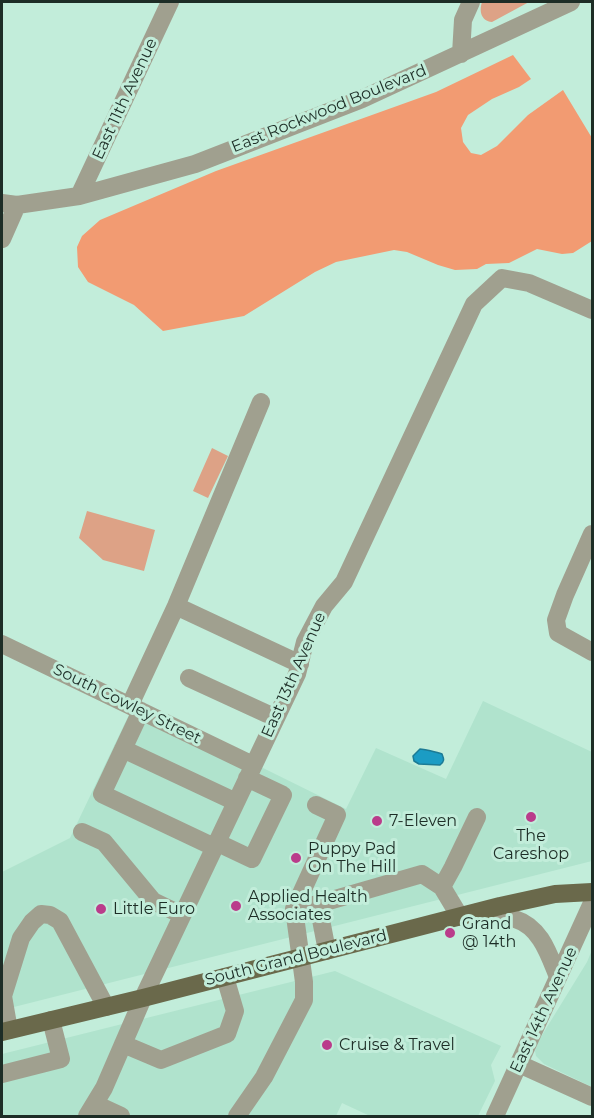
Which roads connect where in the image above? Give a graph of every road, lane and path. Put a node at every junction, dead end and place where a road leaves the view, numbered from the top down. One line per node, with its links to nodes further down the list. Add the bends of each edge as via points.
1 (170, 2): 5 (street, East 11th Avenue)
2 (471, 2): 4 (street, via 463,20)
3 (571, 2): 4 (street, East Rockwood Boulevard)
4 (461, 54): 5 (street, East Rockwood Boulevard, via 362,99 195,164)
5 (79, 196): 6 (street, East Rockwood Boulevard)
6 (9, 204): 7 (street)
7 (2, 239)
8 (592, 310): 14 (street, East 13th Avenue, via 530,283 502,278 474,304 344,582 324,606 305,642)
9 (261, 402): 11 (street)
10 (592, 534): 13 (street, via 556,620 558,633)
11 (176, 606): 14 (street); 16 (street)
12 (2, 644): 16 (street, South Cowley Street)
13 (592, 652)
14 (300, 664): 17 (street, East 13th Avenue)
15 (189, 678): 17 (street)
16 (135, 708): 18 (street); 19 (street, South Cowley Street)
17 (276, 718): 19 (street, East 13th Avenue)
18 (123, 749): 20 (street); 24 (street, via 102,794)
19 (250, 771): 20 (street, East 13th Avenue); 24 (street, South Cowley Street, via 283,795 252,859)
20 (236, 802): 24 (street, East 13th Avenue)
21 (316, 805): 29 (street, via 336,815)
22 (477, 816): 25 (street)
23 (82, 832): 31 (street, via 104,842 153,901)
24 (215, 845): 31 (street, East 13th Avenue)
25 (442, 886): 28 (street, via 422,874); 32 (street)
26 (592, 892): 30 (main road, South Grand Boulevard, via 555,894)
27 (592, 903): 36 (street, East 14th Avenue)
28 (318, 904): 29 (street); 33 (street)
29 (294, 909): 34 (street)
30 (478, 912): 32 (main road, South Grand Boulevard); 36 (street, via 516,919 531,927 542,940)
31 (182, 915): 37 (street, East 13th Avenue)
32 (460, 917): 33 (main road, South Grand Boulevard)
33 (327, 951): 34 (main road, South Grand Boulevard)
34 (301, 957): 35 (main road, South Grand Boulevard); 47 (street, via 304,1000 264,1077)
35 (225, 976): 37 (main road, South Grand Boulevard); 41 (street, via 235,1011 227,1034 161,1060)
36 (558, 977): 42 (street, East 14th Avenue)
37 (143, 998): 38 (main road, South Grand Boulevard); 41 (street, East 13th Avenue)
38 (106, 1007): 39 (main road, South Grand Boulevard); 40 (street, via 60,921 41,914 21,938 3,996)
39 (51, 1020): 40 (main road, South Grand Boulevard); 43 (street, via 61,1059)
40 (5, 1031)
41 (123, 1044): 45 (street, East 13th Avenue)
42 (519, 1064): 44 (street); 48 (street, East 14th Avenue)
43 (2, 1074)
44 (592, 1097)
45 (91, 1110): 46 (street)
46 (121, 1116)
47 (237, 1116)
48 (495, 1116)

